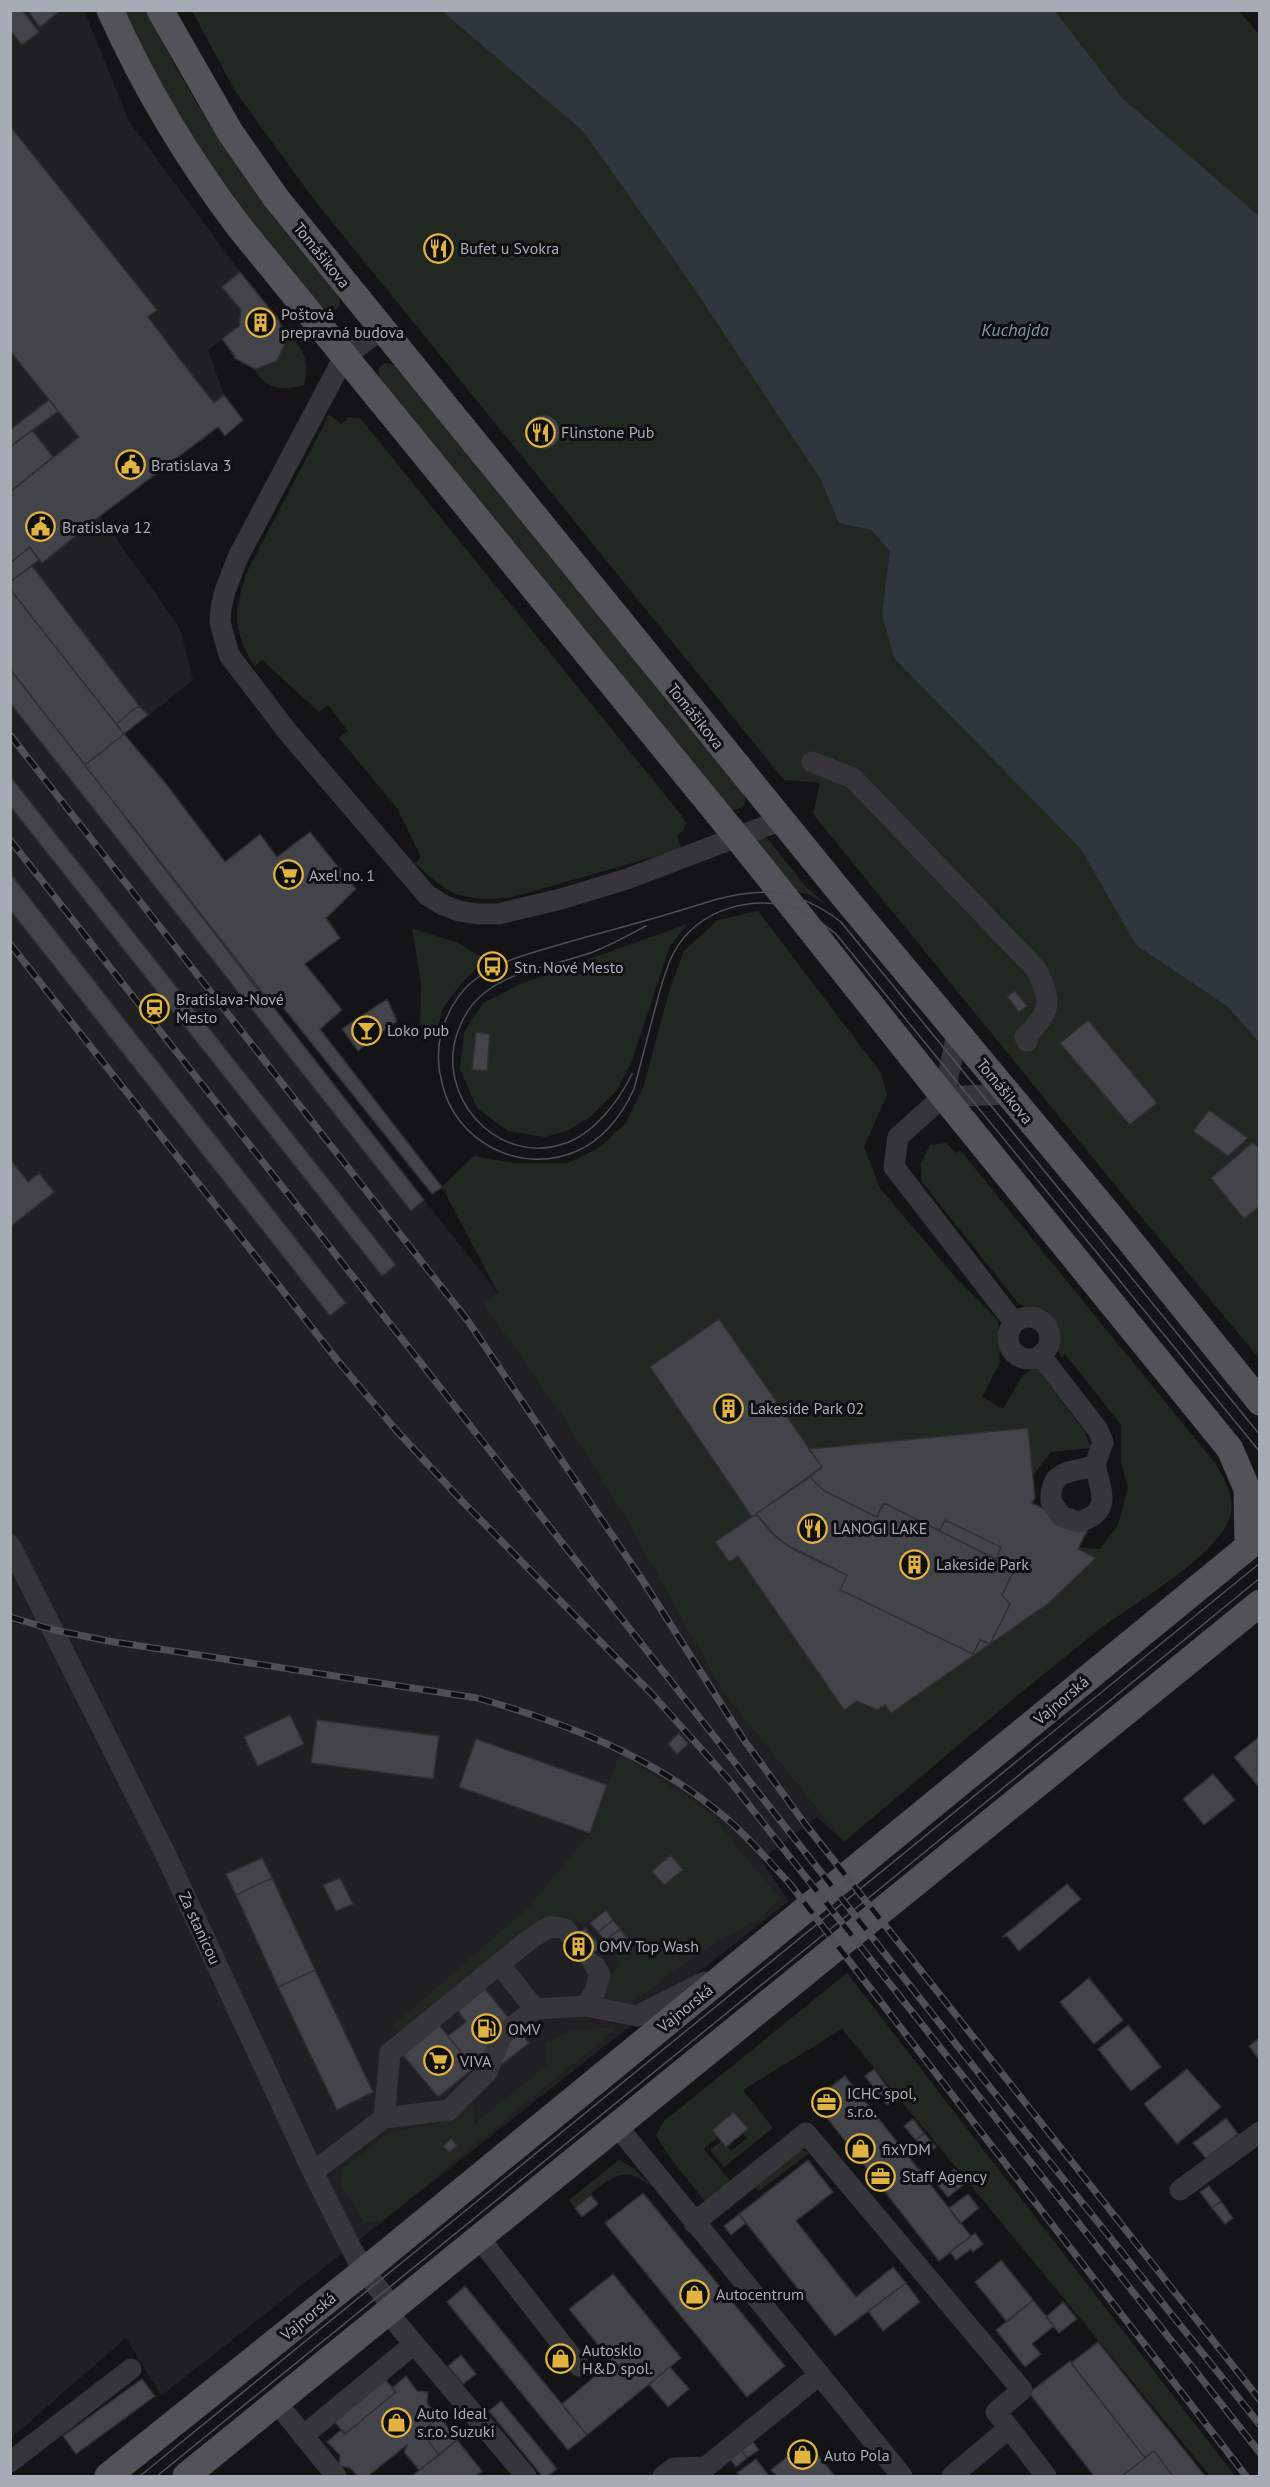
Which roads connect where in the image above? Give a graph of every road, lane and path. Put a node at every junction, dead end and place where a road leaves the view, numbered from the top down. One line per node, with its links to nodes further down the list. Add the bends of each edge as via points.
1 (110, 10): 4 (main road, via 142,76 195,165 240,228)
2 (160, 10): 3 (main road, Tomášikova, via 251,162)
3 (383, 328): 4 (street); 6 (main road, Tomášikova)
4 (344, 357): 7 (main road); 7 (street, via 238,557 221,608 220,622 230,655 287,731 427,895 459,911 498,914 561,899 627,879)
5 (812, 762): 9 (street, via 853,778 1036,969 1047,991 1044,1017 1025,1037)
6 (782, 820): 7 (street); 8 (main road, Tomášikova)
7 (737, 837): 11 (main road)
8 (957, 1033): 10 (main road, Tomášikova); 11 (street)
9 (1027, 1041)
10 (1006, 1094): 11 (street); 14 (main road, Tomášikova)
11 (944, 1097): 12 (street, via 898,1137 894,1167); 15 (main road)
12 (1014, 1322): 13 (street, via 1007,1336 1012,1351 1025,1359); 13 (street, via 1030,1317 1045,1325 1050,1341)
13 (1041, 1356): 16 (street, via 1098,1430 1103,1442)
14 (1260, 1402)
15 (1230, 1449): 17 (main road); 18 (main road, via 1246,1489)
16 (1095, 1465)
17 (1260, 1472)
18 (1254, 1541): 24 (main road, Vajnorská)
19 (10, 1545): 30 (street, Za stanicou, via 165,1853)
20 (1260, 1603): 28 (main road)
21 (569, 1934): 22 (street, via 551,1926)
22 (499, 1964): 26 (street); 27 (street, via 390,2053)
23 (595, 1966): 25 (street, via 600,1974)
24 (732, 1968): 25 (street, via 637,2016); 34 (main road, Vajnorská)
25 (586, 2006): 26 (street)
26 (535, 2009): 27 (street, via 502,2036 486,2072 449,2110)
27 (384, 2118): 30 (street)
28 (617, 2126): 32 (street); 33 (main road)
29 (1260, 2132): 31 (street)
30 (313, 2172): 34 (street, Za stanicou)
31 (1180, 2190)
32 (694, 2223): 39 (street); 41 (street, via 806,2133 1022,2390 996,2412)
33 (479, 2238): 35 (main road); 37 (street)
34 (364, 2271): 35 (street, Za stanicou); 45 (main road, Vajnorská)
35 (391, 2310): 36 (street, Za stanicou); 40 (main road)
36 (414, 2344): 42 (street); 44 (street, Za stanicou)
37 (579, 2366)
38 (131, 2369): 43 (street)
39 (819, 2375): 48 (street, via 706,2467 674,2468); 49 (street)
40 (277, 2403): 42 (street); 46 (main road)
41 (1009, 2428): 50 (street); 51 (street)
42 (303, 2436): 47 (street)
43 (10, 2462)
44 (523, 2475)
45 (108, 2476)
46 (186, 2476)
47 (336, 2476)
48 (663, 2476)
49 (902, 2476)
50 (952, 2476)
51 (1046, 2476)

